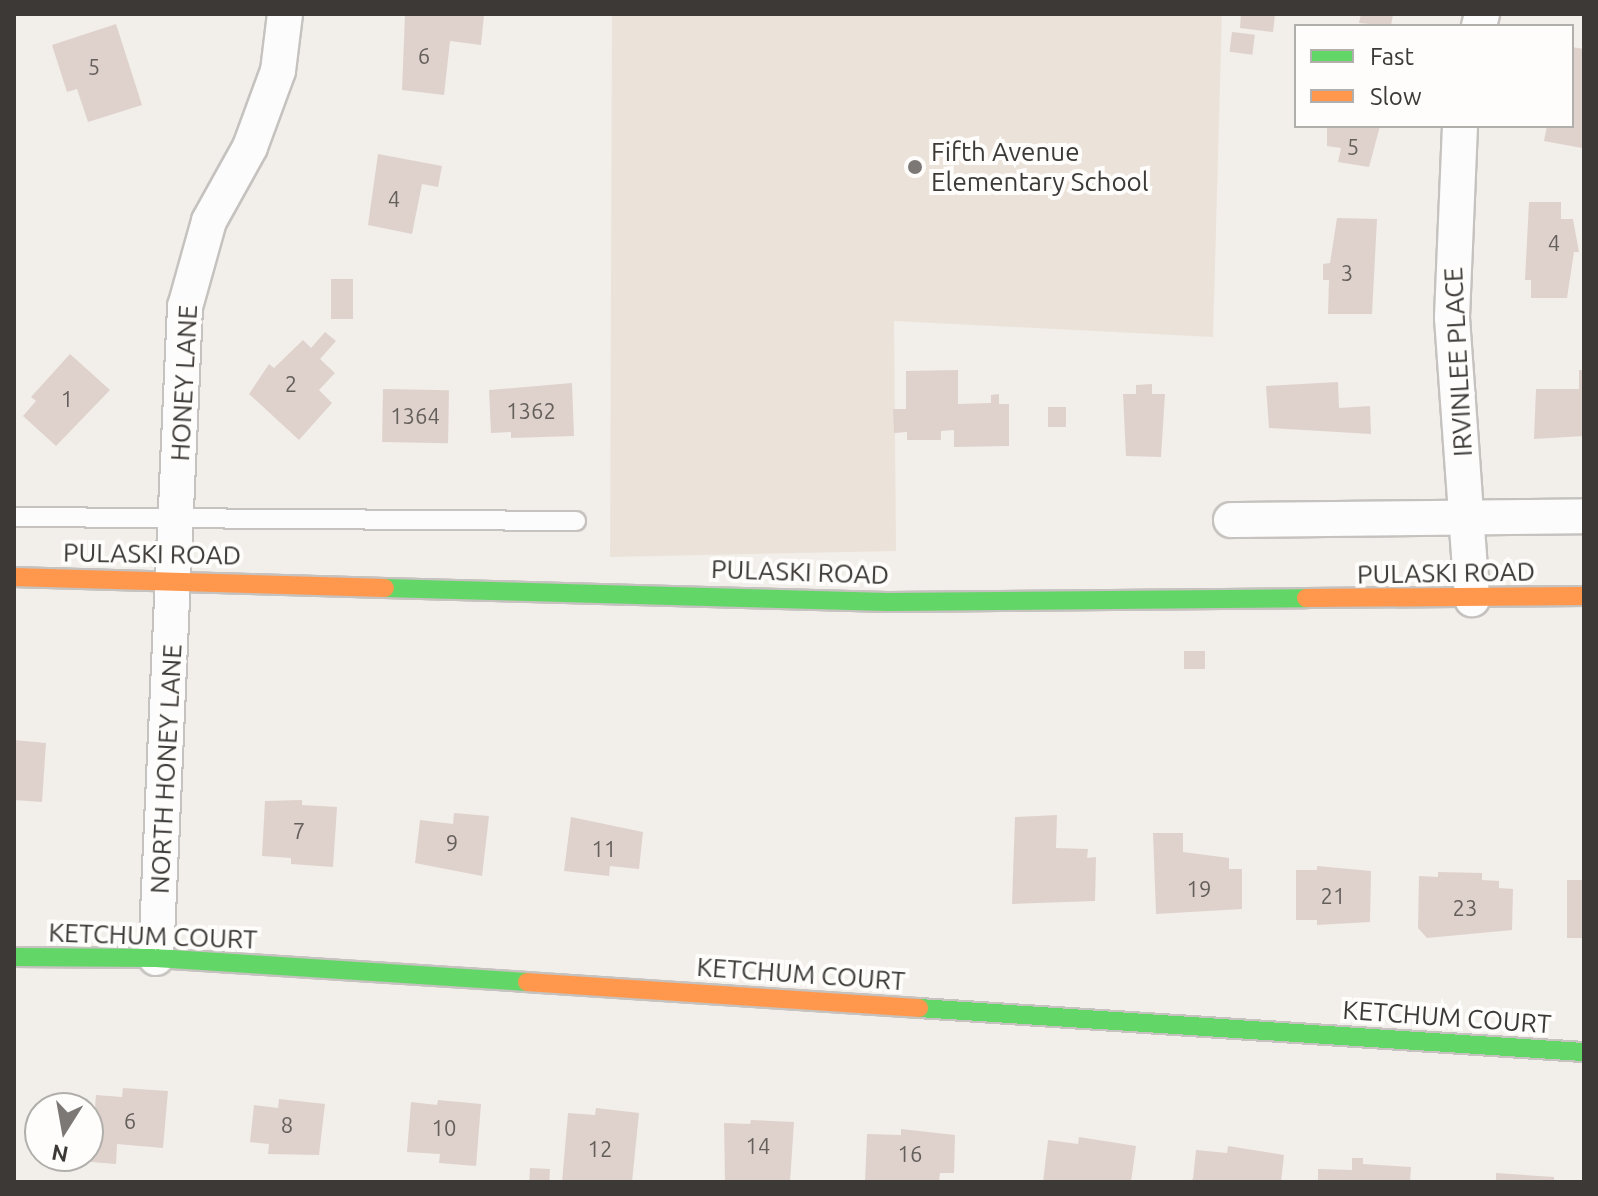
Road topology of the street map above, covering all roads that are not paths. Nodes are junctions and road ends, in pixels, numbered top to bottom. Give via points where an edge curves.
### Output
1 (285, 14) edge
2 (1460, 128) edge
3 (178, 515) junction
4 (1584, 516) edge
5 (14, 517) edge
6 (1231, 520) dead end
7 (1468, 520) junction
8 (576, 521) dead end
9 (14, 577) edge
10 (176, 580) junction
11 (1584, 596) edge
12 (1472, 599) junction
13 (14, 957) edge
14 (156, 958) junction
15 (1584, 1052) edge

1 - 3 street, HONEY LANE via 278,71 250,147 209,221 185,307
2 - 7 street, IRVINLEE PLACE via 1452,318
3 - 5 lane
3 - 8 lane
3 - 10 street, HONEY LANE
4 - 7 street
6 - 7 street
7 - 12 street, IRVINLEE PLACE
9 - 10 main road, PULASKI ROAD
10 - 12 main road, PULASKI ROAD via 889,602
10 - 14 street, NORTH HONEY LANE
11 - 12 main road, PULASKI ROAD
13 - 14 main road, KETCHUM COURT
14 - 15 main road, KETCHUM COURT

